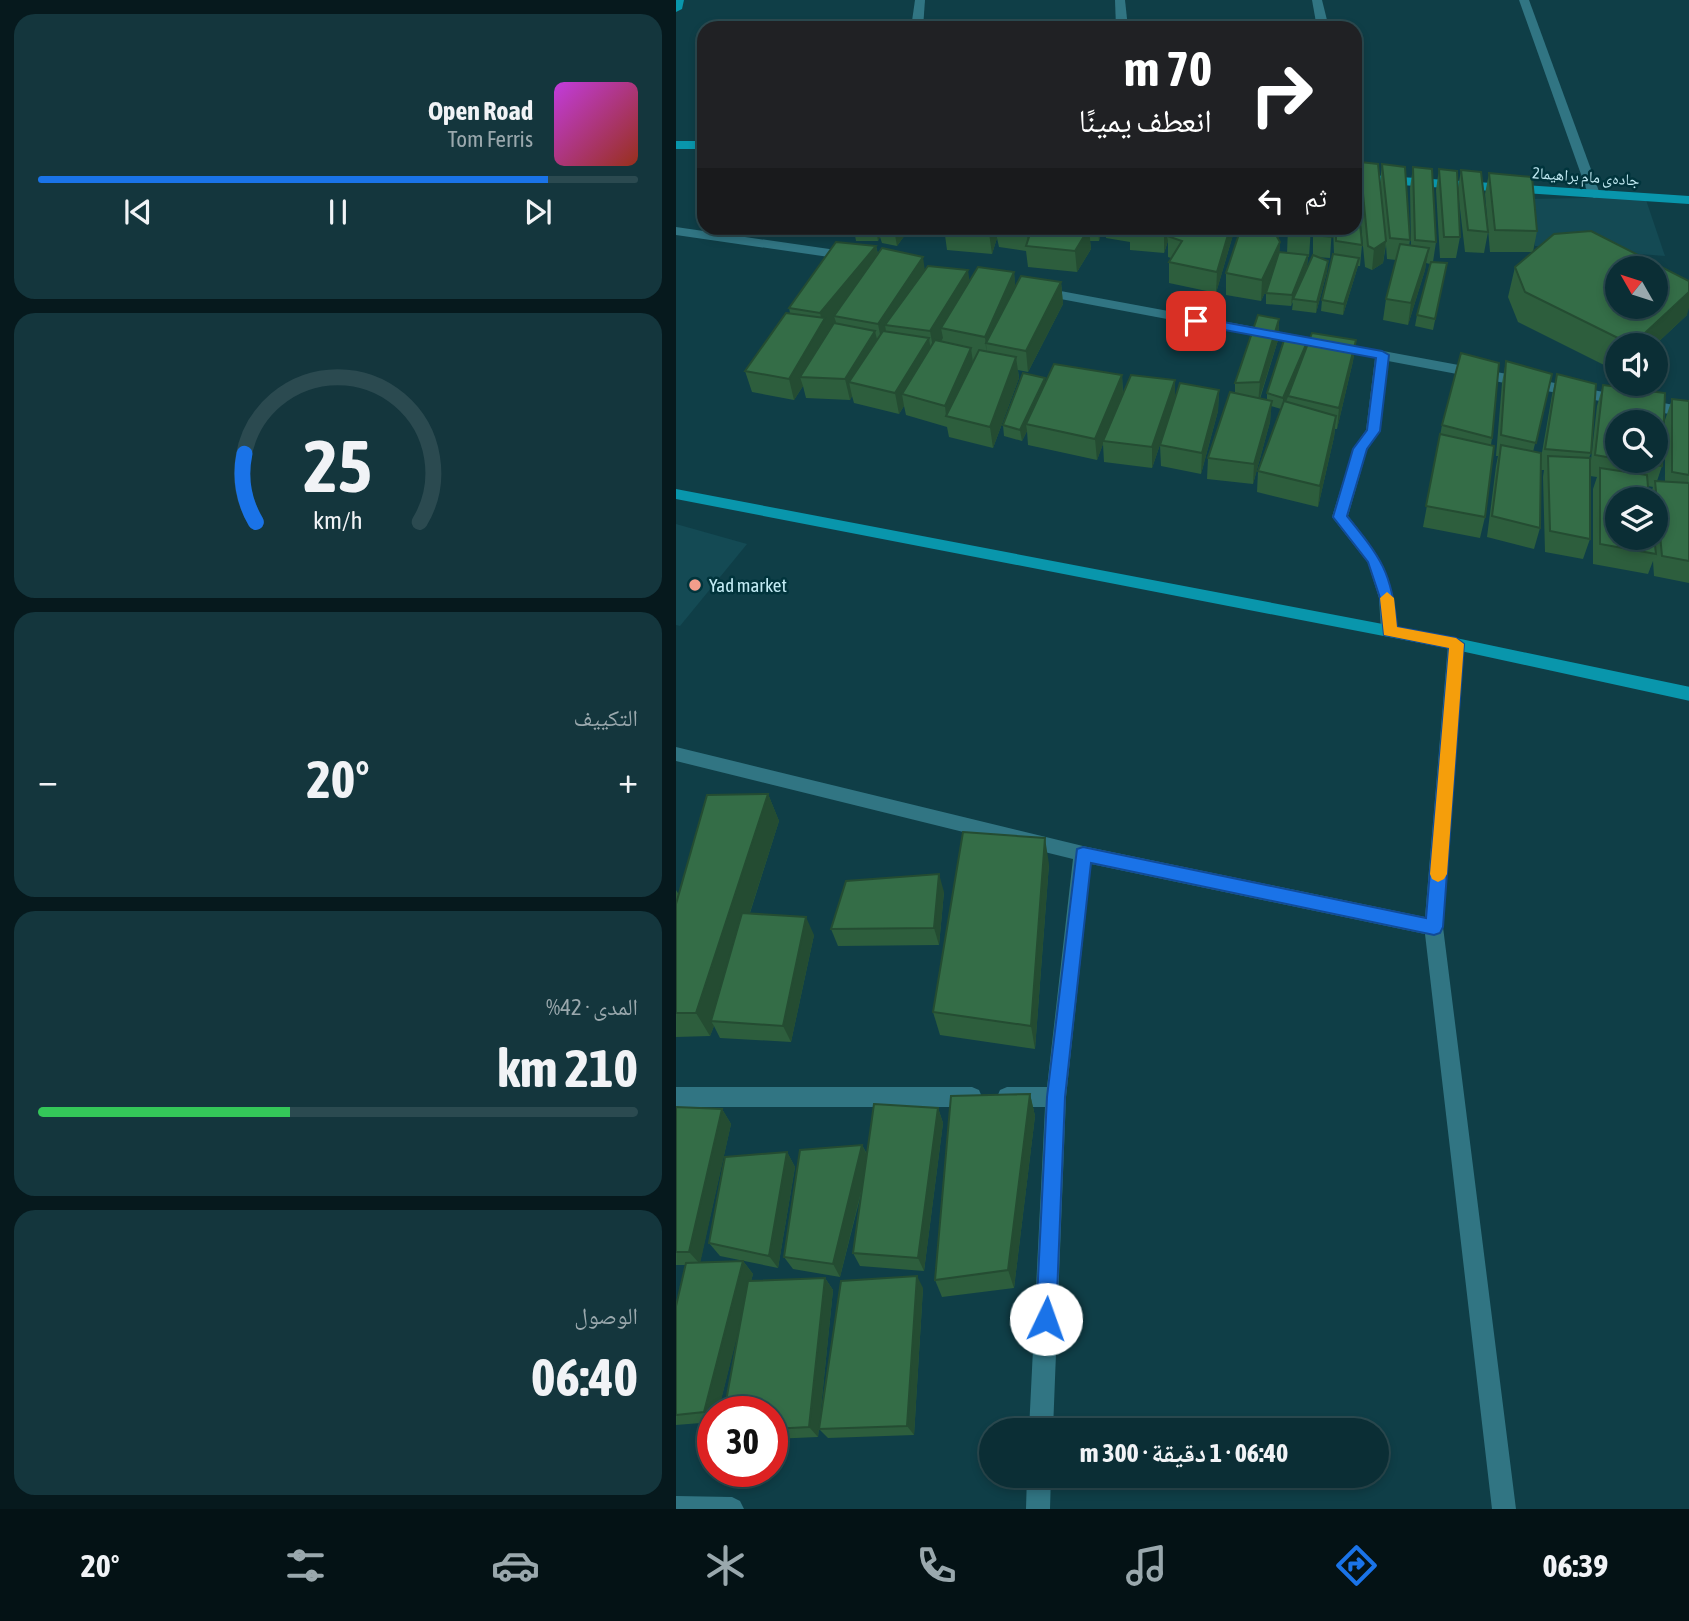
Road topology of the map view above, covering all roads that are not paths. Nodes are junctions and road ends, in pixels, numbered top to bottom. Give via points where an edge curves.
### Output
1 (920, 0) edge
2 (1120, 0) edge
3 (1317, 0) edge
4 (1524, 0) edge
5 (917, 21) edge
6 (1122, 21) edge
7 (1322, 21) edge
8 (676, 145) edge
9 (697, 145) edge
10 (1362, 178) edge
11 (1594, 194) junction
12 (1689, 200) edge
13 (676, 231) edge
14 (697, 234) edge
15 (703, 235) edge
16 (864, 259) edge
17 (1028, 289) edge
18 (1382, 355) junction
19 (1689, 413) edge
20 (676, 494) edge
21 (1389, 631) junction
22 (1456, 644) junction
23 (1689, 694) edge
24 (676, 754) edge
25 (1083, 854) junction
26 (1434, 927) junction
27 (676, 1097) edge
28 (1056, 1097) junction
29 (1042, 1418) edge
30 (1039, 1488) edge
31 (676, 1508) edge
32 (731, 1509) edge
33 (1038, 1509) edge
34 (1504, 1509) edge

1 - 5 street
2 - 6 street
3 - 7 street
4 - 11 street
8 - 9 street
10 - 11 street, جادەی مام براهیما2
11 - 12 street, جادەی مام براهیما2
13 - 14 street
15 - 16 street
17 - 18 street
18 - 19 street
18 - 21 street via 1373,431 1360,449 1340,517 1375,561 1387,598
20 - 21 street
21 - 22 street
22 - 23 street
22 - 26 street
24 - 25 street
25 - 26 street
25 - 28 street
26 - 34 street
27 - 28 street
28 - 29 street
30 - 33 street
31 - 32 street

